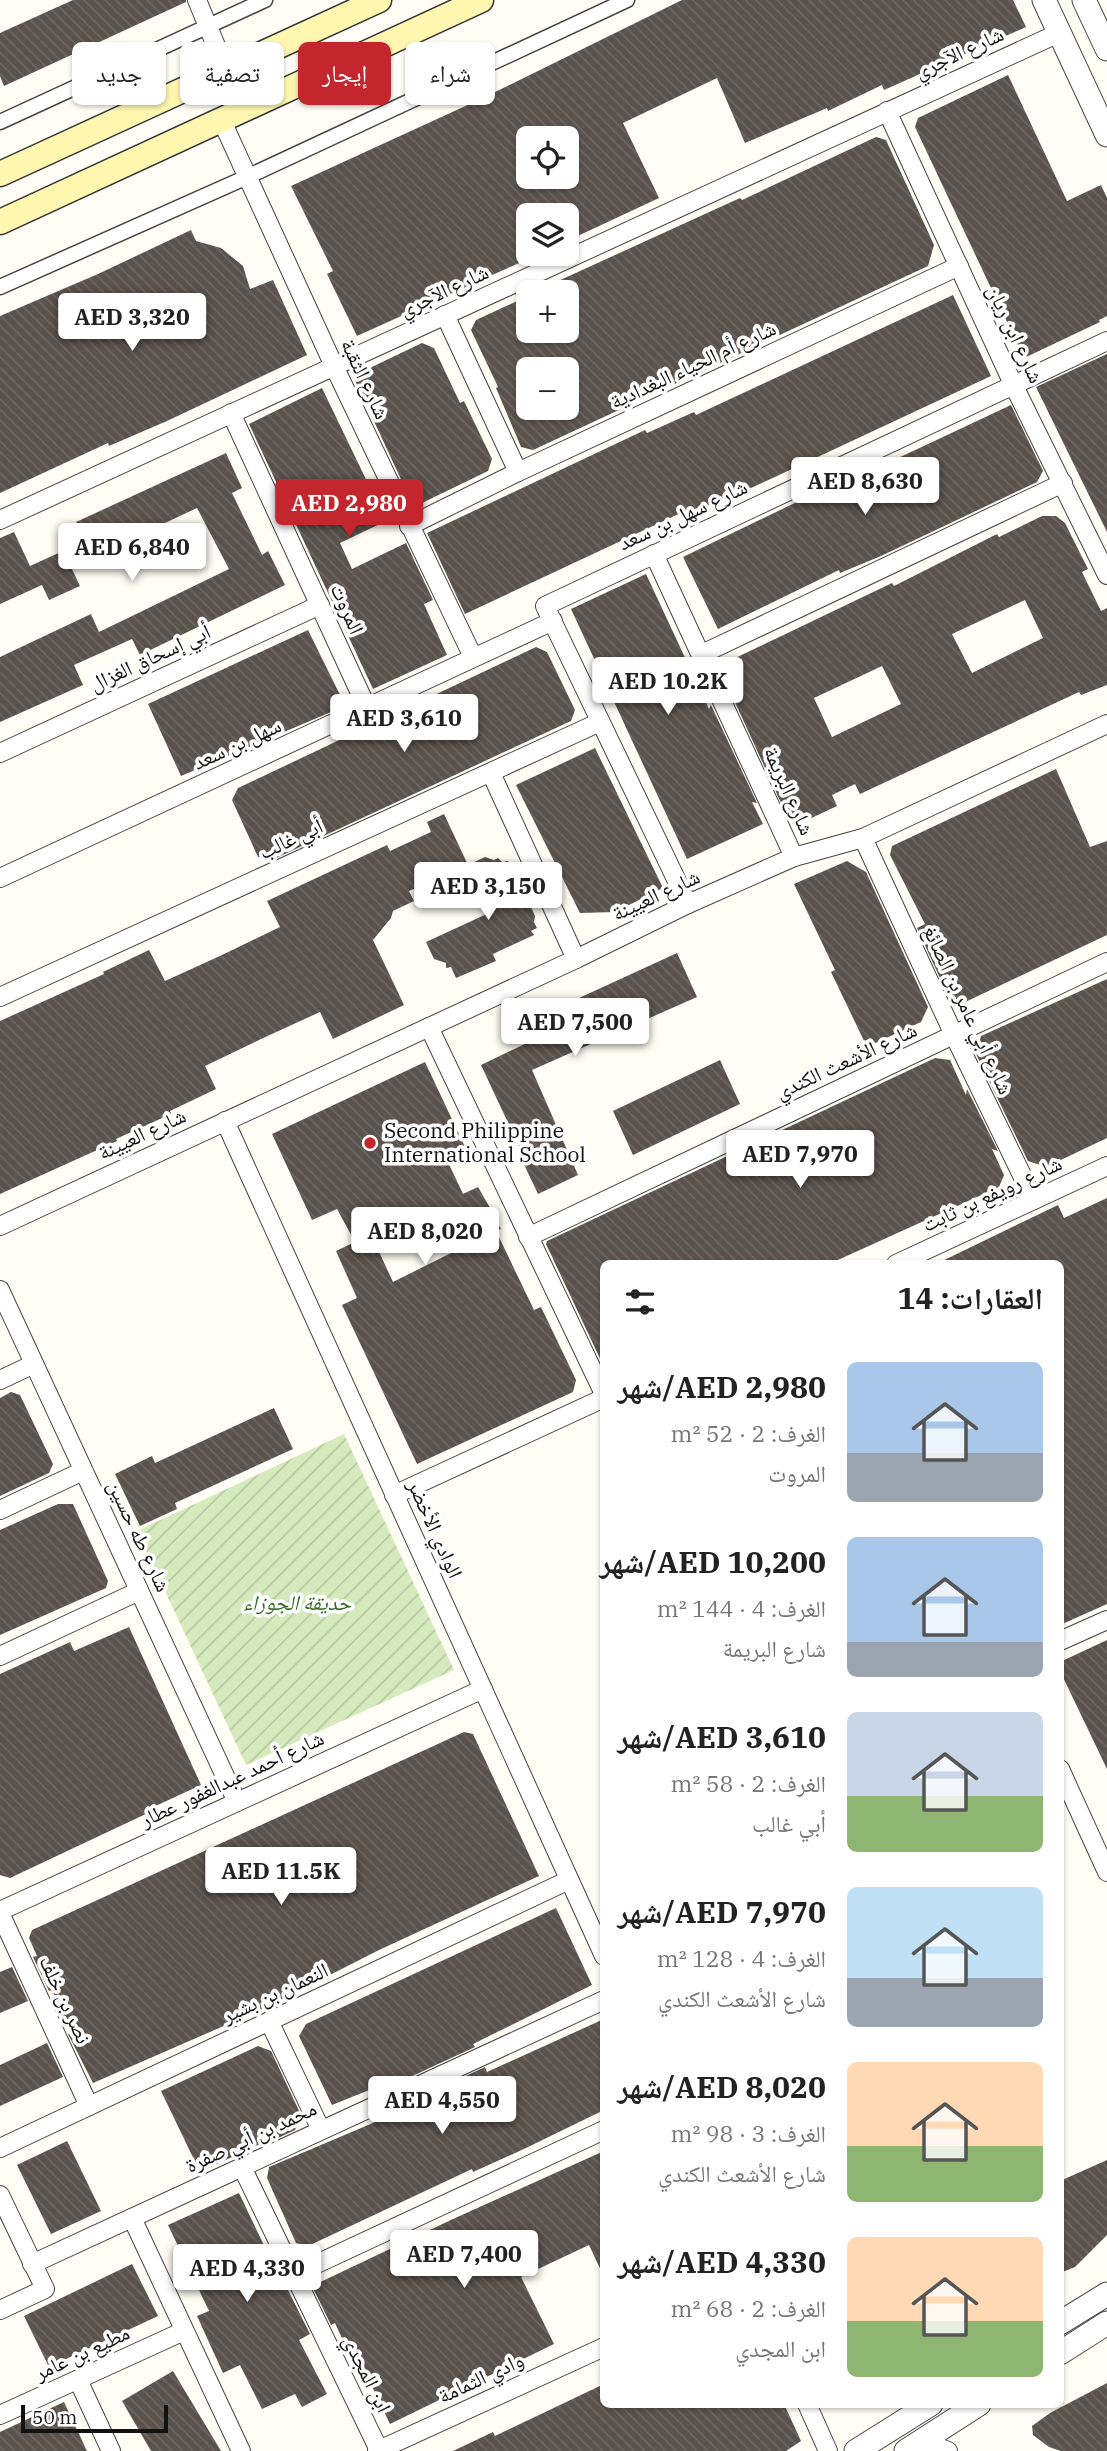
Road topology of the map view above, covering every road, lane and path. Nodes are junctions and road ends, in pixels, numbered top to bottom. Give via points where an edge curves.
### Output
1 (197, 0) edge
2 (265, 0) edge
3 (379, 0) edge
4 (481, 0) edge
5 (627, 0) edge
6 (1083, 0) edge
7 (1046, 4) edge
8 (210, 27) junction
9 (1059, 33) junction
10 (216, 42) edge
11 (284, 43) edge
12 (1107, 50) edge
13 (1075, 67) junction
14 (180, 91) edge
15 (887, 111) junction
16 (221, 119) junction
17 (0, 122) edge
18 (1107, 135) edge
19 (0, 174) edge
20 (247, 177) junction
21 (0, 222) edge
22 (959, 267) junction
23 (0, 287) edge
24 (444, 315) junction
25 (1107, 341) edge
26 (334, 366) junction
27 (1014, 386) junction
28 (231, 414) junction
29 (518, 472) junction
30 (1063, 483) junction
31 (0, 520) edge
32 (409, 526) junction
33 (654, 554) junction
34 (1107, 575) edge
35 (320, 605) junction
36 (549, 613) junction
37 (702, 654) junction
38 (473, 657) junction
39 (367, 708) junction
40 (600, 722) junction
41 (1107, 724) edge
42 (0, 753) edge
43 (491, 773) junction
44 (863, 838) junction
45 (794, 857) junction
46 (0, 878) edge
47 (688, 904) junction
48 (576, 959) junction
49 (1107, 962) edge
50 (0, 997) edge
51 (429, 1027) junction
52 (954, 1035) junction
53 (225, 1121) junction
54 (1107, 1166) edge
55 (1034, 1200) junction
56 (0, 1226) edge
57 (528, 1237) junction
58 (905, 1260) edge
59 (0, 1290) edge
60 (34, 1364) junction
61 (0, 1380) edge
62 (600, 1388) edge
63 (600, 1398) edge
64 (83, 1471) junction
65 (394, 1495) junction
66 (0, 1510) edge
67 (139, 1591) junction
68 (1107, 1620) edge
69 (1064, 1639) edge
70 (0, 1656) edge
71 (482, 1689) junction
72 (1064, 1778) edge
73 (237, 1802) junction
74 (1107, 1872) edge
75 (569, 1880) junction
76 (0, 1912) edge
77 (600, 1947) edge
78 (600, 2002) edge
79 (269, 2021) junction
80 (89, 2106) junction
81 (321, 2130) junction
82 (600, 2132) edge
83 (0, 2148) edge
84 (242, 2167) junction
85 (0, 2195) edge
86 (132, 2218) junction
87 (32, 2264) junction
88 (293, 2275) junction
89 (1107, 2294) edge
90 (0, 2310) edge
91 (1064, 2321) edge
92 (1107, 2323) edge
93 (184, 2331) junction
94 (600, 2349) edge
95 (1064, 2350) edge
96 (78, 2380) junction
97 (809, 2408) edge
98 (925, 2408) edge
99 (973, 2408) edge
100 (0, 2415) edge
101 (914, 2446) edge
102 (111, 2451) edge
103 (241, 2451) edge
104 (378, 2451) edge
105 (828, 2451) edge
106 (856, 2451) edge
107 (948, 2451) edge

1 - 8 street
2 - 8 street
3 - 11 main road
4 - 16 main road
5 - 20 street
6 - 7 street via 1079,13 1065,19
6 - 12 street
7 - 9 street
8 - 10 street
8 - 17 street
9 - 13 street
9 - 15 street, شارع الآجري
12 - 13 street via 1092,43 1080,49
13 - 18 street
14 - 19 main road
15 - 22 street, شارع ابن ريان
15 - 24 street, شارع الآجري
16 - 20 street, شارع الثقبة
16 - 21 main road
20 - 23 street
20 - 26 street, شارع الثقبة
22 - 27 street, شارع ابن ريان
22 - 29 street, شارع أم الحياء البغدادية
24 - 26 street, شارع الآجري
24 - 29 street
25 - 27 street, شارع سهل بن سعد
26 - 28 street, شارع الآجري
26 - 32 street, شارع الثقبة
27 - 30 street, شارع ابن ريان
27 - 33 street, شارع سهل بن سعد
28 - 31 street, شارع الآجري
28 - 35 street, المروت
29 - 32 street, شارع أم الحياء البغدادية
30 - 34 street, شارع ابن ريان
30 - 37 street
32 - 38 street, شارع الثقبة
33 - 36 street, شارع سهل بن سعد
33 - 37 street, شارع البريمة
35 - 39 street, المروت
35 - 42 street, أبي إسحاق الغزال
36 - 38 street, سهل بن سعد
36 - 40 street
37 - 45 street, شارع البريمة
38 - 39 street, سهل بن سعد
39 - 46 street, سهل بن سعد
40 - 43 street, أبي غالب
40 - 47 street
41 - 44 street, شارع العيينة
43 - 48 street
43 - 50 street, أبي غالب
44 - 45 street, شارع العيينة
44 - 52 street, شارع أبي عامر بن الصائغ
45 - 47 street, شارع العيينة
47 - 48 street, شارع العيينة
48 - 51 street, شارع العيينة
49 - 52 street, شارع الأشعث الكندي
51 - 53 street, شارع العيينة
51 - 57 street
52 - 55 street, شارع أبي عامر بن الصائغ
52 - 57 street, شارع الأشعث الكندي
53 - 56 street, شارع العيينة
53 - 65 street, الوادي الأخضر
54 - 55 street, شارع رويفع بن ثابت
55 - 58 street, شارع رويفع بن ثابت
57 - 62 street
59 - 60 street, شارع طه حسين
60 - 61 street
60 - 64 street, شارع طه حسين
63 - 65 street
64 - 66 street
64 - 67 street, شارع طه حسين
65 - 71 street, الوادي الأخضر
67 - 70 street
67 - 73 street, شارع طه حسين
68 - 69 street
71 - 73 street, شارع أحمد عبدالغفور عطار
71 - 75 street, الوادي الأخضر
72 - 74 street
73 - 76 street, شارع أحمد عبدالغفور عطار
75 - 77 street, الوادي الأخضر
75 - 79 street, النعمان بن بشير
76 - 80 street, نصر بن خلف
78 - 81 street, محمد بن أبي صفرة
79 - 80 street, النعمان بن بشير
79 - 81 street
80 - 83 street, النعمان بن بشير
81 - 84 street, محمد بن أبي صفرة
82 - 88 street
84 - 86 street, محمد بن أبي صفرة
84 - 88 street, ابن المجدي
85 - 87 street
86 - 87 street, محمد بن أبي صفرة
86 - 93 street
87 - 90 street via 45,2289
88 - 104 street, ابن المجدي
89 - 91 street
92 - 95 street
93 - 96 street, مطيع بن عامر
93 - 103 street
94 - 104 street, وادي الثمامة
96 - 100 street, مطيع بن عامر
96 - 102 street
97 - 105 street
98 - 106 street
99 - 101 street
101 - 107 street

